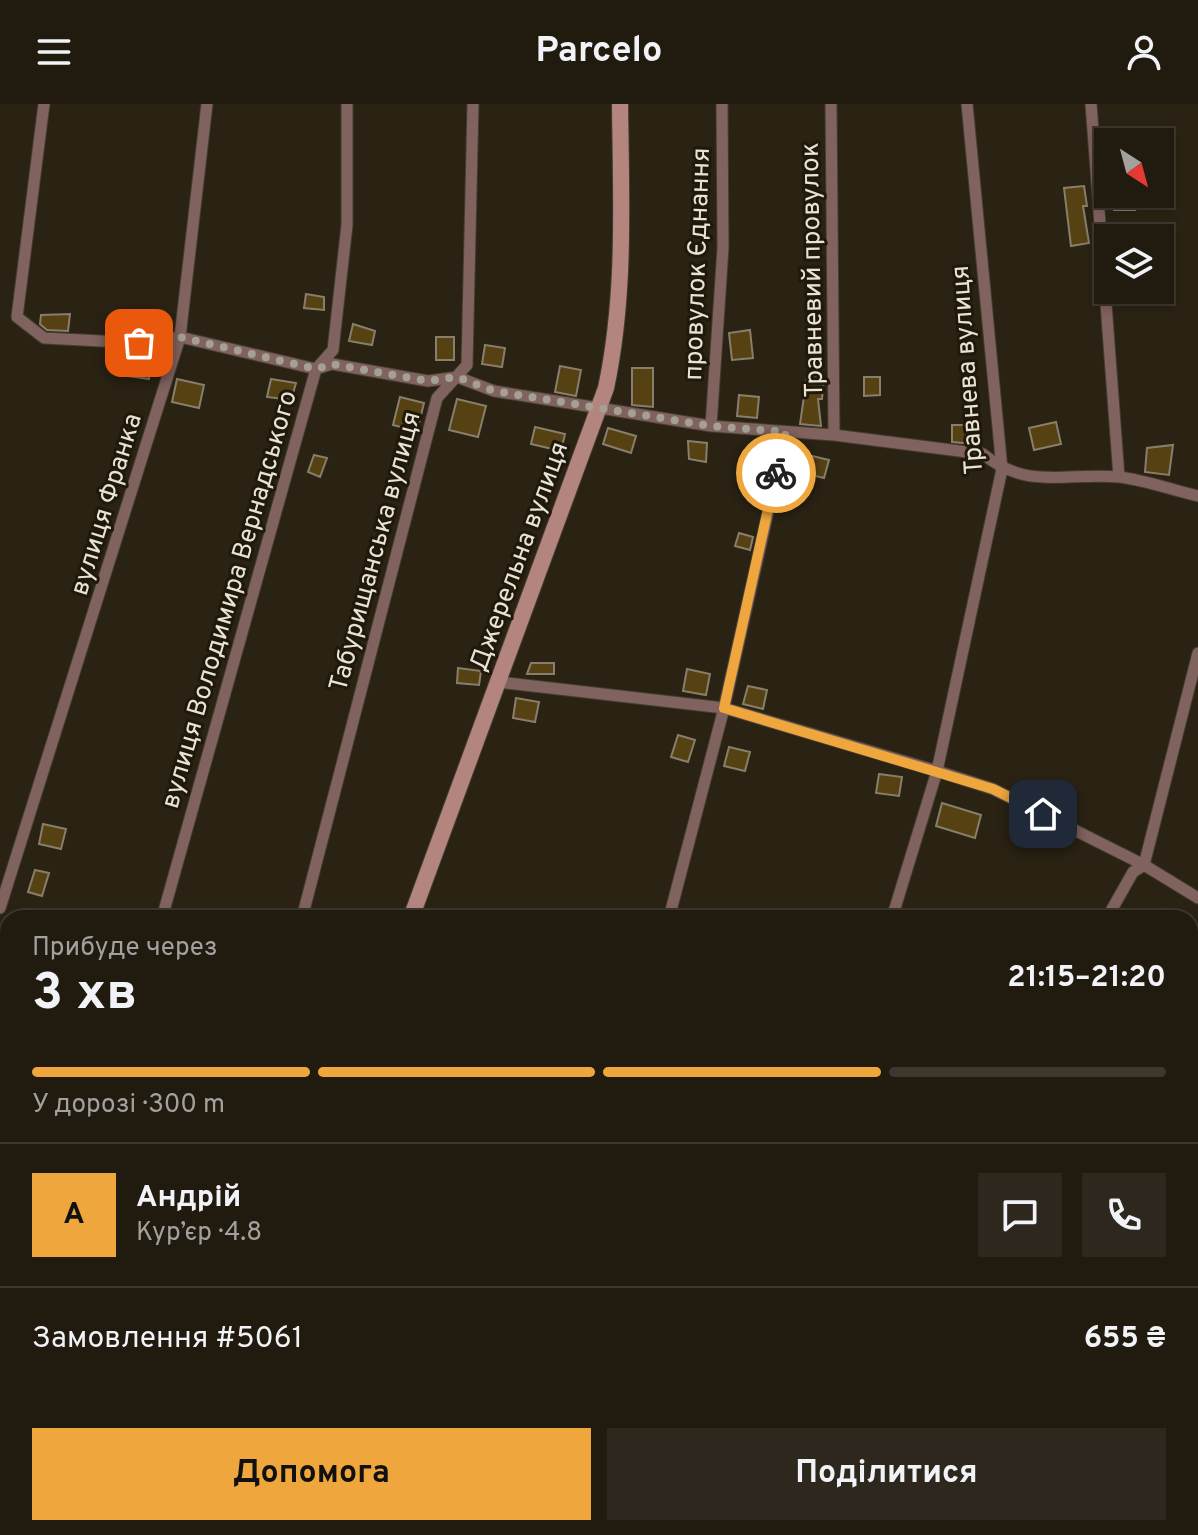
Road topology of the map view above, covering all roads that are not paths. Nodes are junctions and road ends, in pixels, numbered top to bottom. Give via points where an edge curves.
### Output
1 (44, 104) edge
2 (207, 104) edge
3 (347, 104) edge
4 (473, 104) edge
5 (620, 104) edge
6 (722, 104) edge
7 (831, 104) edge
8 (967, 104) edge
9 (1091, 104) edge
10 (180, 337) junction
11 (316, 369) junction
12 (457, 377) junction
13 (597, 408) junction
14 (711, 426) junction
15 (786, 432) junction
16 (834, 435) junction
17 (1002, 469) junction
18 (1119, 477) junction
19 (1198, 496) edge
20 (1198, 653) edge
21 (498, 682) junction
22 (724, 708) junction
23 (937, 771) junction
24 (1144, 865) junction
25 (1198, 898) edge
26 (0, 908) edge
27 (164, 910) edge
28 (304, 910) edge
29 (414, 910) edge
30 (671, 910) edge
31 (894, 910) edge
32 (1112, 910) edge

1 - 10 street via 17,317 44,338 139,343
2 - 10 street, вулиця Франка
3 - 11 street, вулиця Володимира Вернадського via 347,225 333,350
4 - 12 street, Табурищанська вулиця via 467,365
5 - 13 street, Джерельна вулиця via 622,271 615,345
6 - 14 street, провулок Єднання via 723,248
7 - 16 street, Травневий провулок
8 - 17 street, Травнева вулиця
9 - 18 street
10 - 11 street
10 - 26 street, вулиця Франка
11 - 12 street via 332,364 428,381
11 - 27 street, вулиця Володимира Вернадського
12 - 13 street via 494,391
12 - 28 street, Табурищанська вулиця via 437,398
13 - 14 street
13 - 21 street, Джерельна вулиця
14 - 15 street
15 - 16 street
15 - 22 street
16 - 17 street via 983,454
17 - 18 street via 1025,478
17 - 23 street, Травнева вулиця
18 - 19 street
20 - 24 street
21 - 22 street
21 - 29 street, Джерельна вулиця
22 - 23 street
22 - 30 street
23 - 24 street via 993,789
23 - 31 street, Травнева вулиця
24 - 25 street
24 - 32 street via 1133,872

